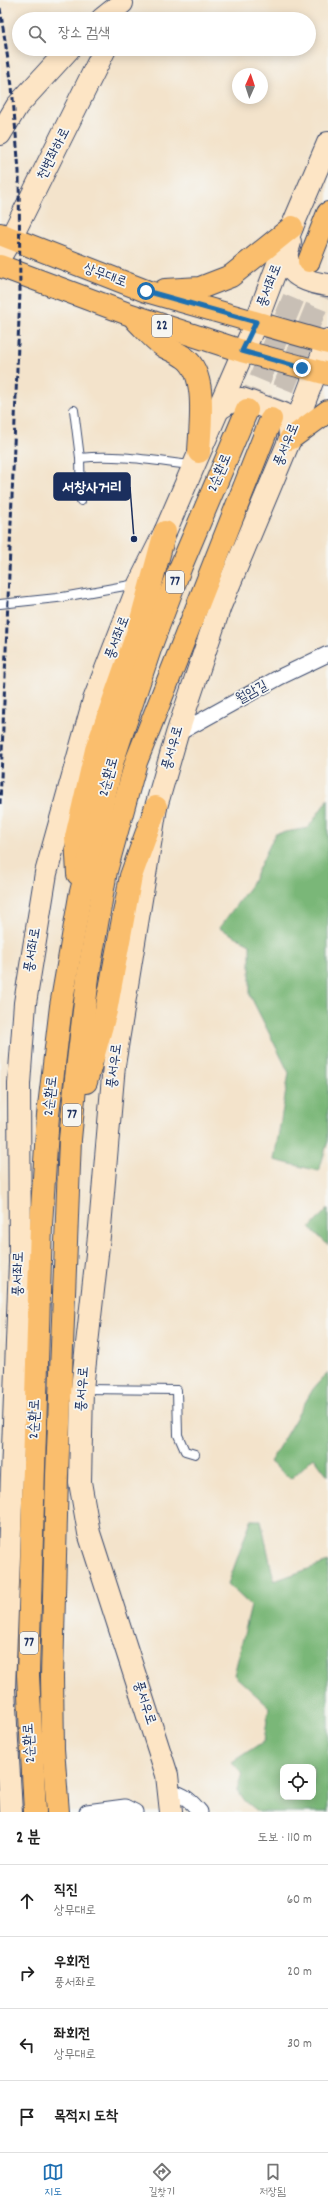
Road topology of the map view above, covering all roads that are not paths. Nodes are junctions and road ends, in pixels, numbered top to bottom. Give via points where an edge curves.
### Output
1 (63, 56) edge
2 (101, 56) edge
3 (0, 134) edge
4 (328, 143) edge
5 (328, 212) edge
6 (292, 227) junction
7 (6, 236) edge
8 (0, 257) edge
9 (308, 261) tunnel mouth
10 (0, 266) edge
11 (328, 285) edge
12 (146, 291) junction
13 (131, 315) junction
14 (256, 322) junction
15 (328, 342) edge
16 (242, 351) junction
17 (322, 372) edge
18 (219, 409) junction
19 (74, 410) dead end
20 (247, 410) tunnel mouth
21 (328, 411) edge
22 (271, 419) tunnel mouth
23 (290, 439) junction
24 (80, 458) junction
25 (196, 458) junction
26 (80, 501) dead end
27 (165, 532) junction
28 (139, 584) junction
29 (0, 604) edge
30 (328, 654) edge
31 (177, 734) junction
32 (156, 807) junction
33 (80, 896) junction
34 (70, 1139) junction
35 (82, 1388) junction
36 (195, 1454) dead end
37 (170, 1802) edge
38 (11, 1812) edge
39 (35, 1812) edge
40 (58, 1812) edge
41 (87, 1812) edge
42 (135, 1812) edge
43 (200, 1812) edge

1 - 3 street via 17,106
2 - 7 street, 천변좌하로
4 - 6 street, 풍서좌로
5 - 9 main road
6 - 11 street via 287,258 294,273 312,283
6 - 12 main road via 231,276 200,288
6 - 14 street, 풍서좌로
7 - 8 street, 천변좌하로
7 - 12 main road, 상무대로 / 22
10 - 13 main road, 상무대로 / 22
12 - 14 main road, 상무대로 / 22
13 - 16 main road, 상무대로 / 22
13 - 25 main road via 163,346 186,358 196,372 201,413
14 - 15 main road, 상무대로 / 22
14 - 16 street, 풍서좌로
15 - 17 street, 풍서우로
16 - 17 main road, 상무대로 / 22
16 - 18 street, 풍서좌로
17 - 23 street, 풍서우로
18 - 23 street via 233,400 242,400 284,414 289,420
18 - 25 street, 풍서좌로
19 - 24 lane
20 - 33 main road, 2순환로 / 77 via 181,566 153,640 114,760
21 - 23 main road
22 - 34 main road, 2순환로 / 77 via 136,762 106,871 88,977
23 - 31 street, 풍서우로 via 220,606
24 - 25 lane via 104,455
24 - 26 lane
25 - 27 street, 풍서좌로
27 - 28 street, 풍서좌로
27 - 33 main road via 138,631 96,750 76,837
28 - 29 lane via 57,598
28 - 38 street, 풍서좌로 via 94,700 68,790 46,873 24,1003 19,1084 20,1262 4,1689
30 - 31 street, 월암길 via 280,677
31 - 32 street, 풍서우로
32 - 34 main road via 131,876 106,1011
32 - 35 street, 풍서우로 via 114,1065 100,1228
33 - 39 main road, 2순환로 / 77 via 61,1006 48,1115 41,1225 28,1675
34 - 40 main road, 2순환로 / 77 via 52,1676 53,1749
35 - 36 lane via 177,1390 178,1435 185,1451
35 - 37 street, 풍서우로 via 80,1482 85,1519 158,1742 167,1775
37 - 43 street via 179,1793 188,1798
41 - 42 street via 125,1807

